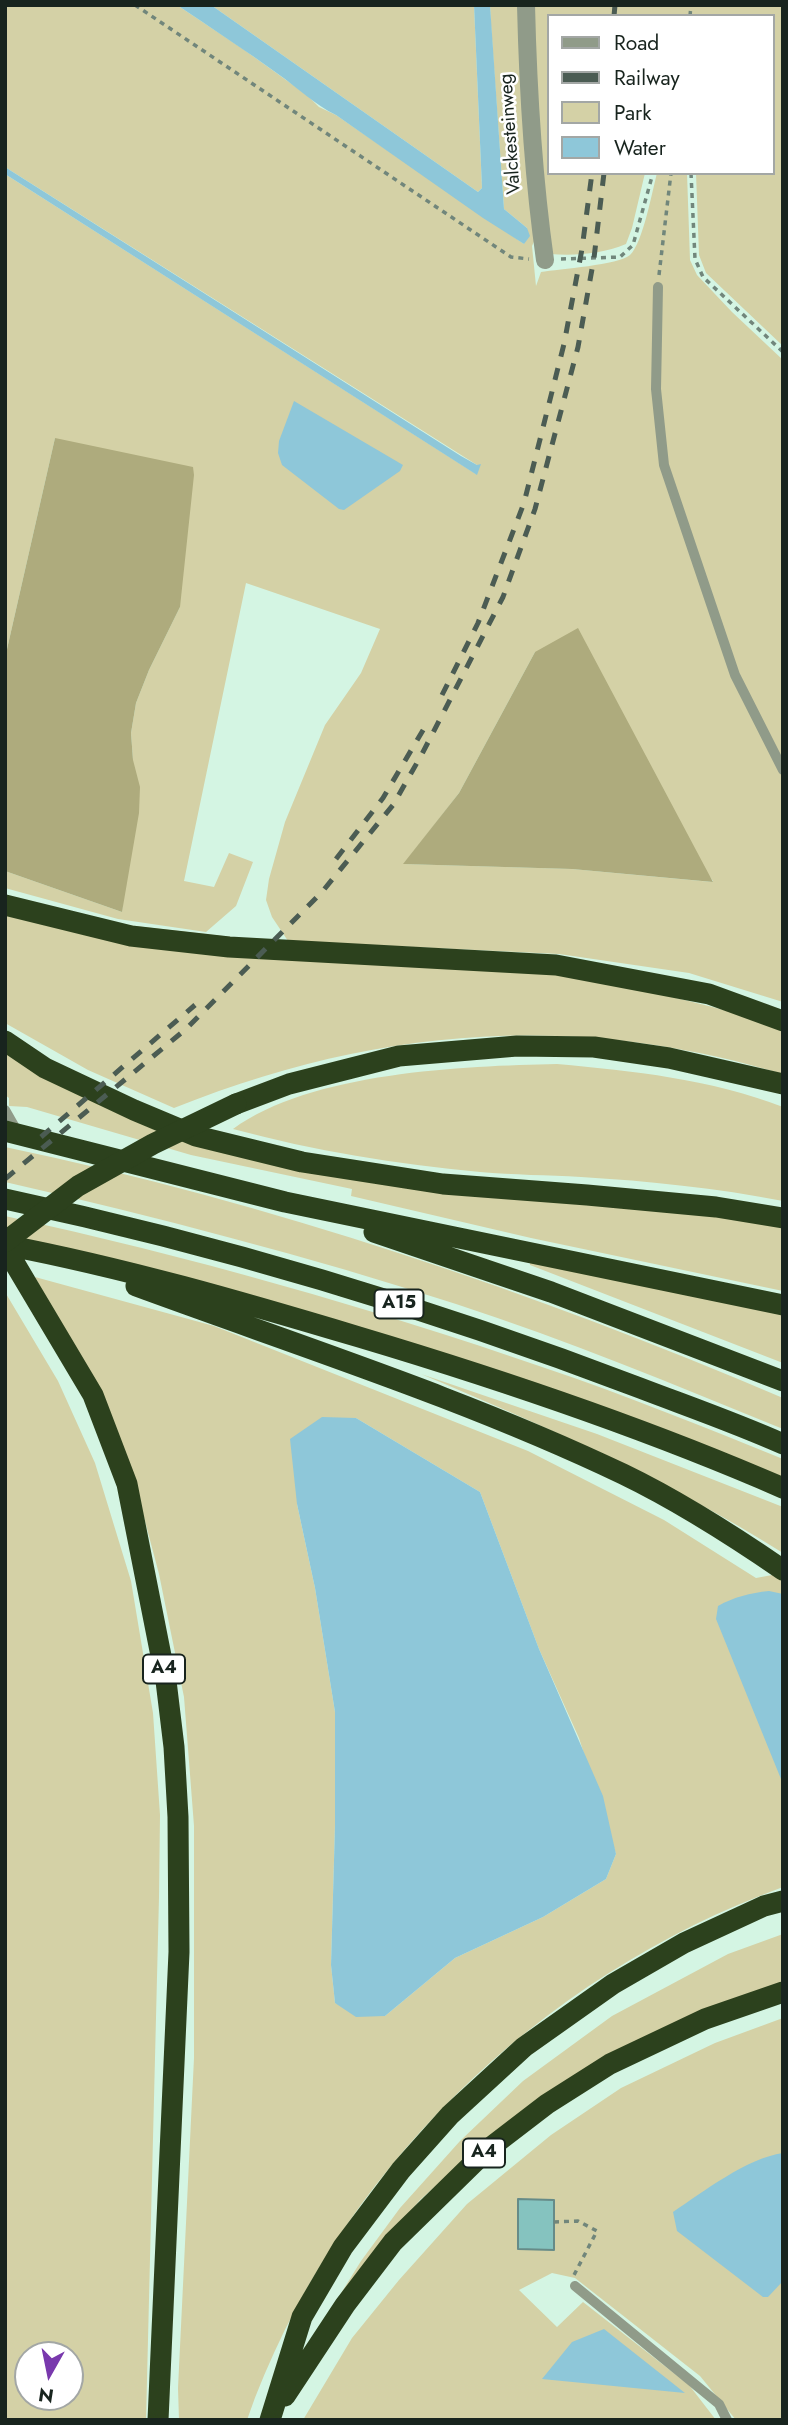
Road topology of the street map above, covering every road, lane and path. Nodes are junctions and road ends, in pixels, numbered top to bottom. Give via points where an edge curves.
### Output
1 (135, 5) edge
2 (526, 5) edge
3 (652, 175) edge
4 (671, 175) edge
5 (691, 175) edge
6 (545, 260) junction
7 (657, 288) joint
8 (783, 352) edge
9 (783, 770) edge
10 (5, 905) edge
11 (783, 1021) edge
12 (5, 1041) edge
13 (783, 1084) edge
14 (5, 1110) edge
15 (12, 1133) edge
16 (5, 1199) edge
17 (285, 1202) junction
18 (783, 1218) edge
19 (5, 1244) edge
20 (42, 1252) junction
21 (783, 1305) edge
22 (783, 1381) edge
23 (783, 1444) edge
24 (783, 1488) edge
25 (783, 1570) edge
26 (783, 1900) edge
27 (783, 1992) edge
28 (554, 2222) dead end
29 (575, 2286) joint
30 (270, 2419) edge
31 (158, 2420) edge
32 (727, 2420) edge

1 - 6 path via 511,257
2 - 6 street, Valckesteinweg via 536,194
3 - 6 path via 633,245 620,257
4 - 7 path
5 - 8 path via 695,259 703,277
7 - 9 lane via 656,389 664,465 735,675
10 - 11 highway via 143,938 556,965 709,995
12 - 18 highway via 46,1068 197,1136 302,1162 443,1184 690,1205
13 - 19 highway, bridge via 669,1058 594,1047 517,1046 399,1056 289,1084 153,1143 78,1186
14 - 15 lane
15 - 17 highway
16 - 23 highway, A15 via 212,1249 364,1293 538,1349
17 - 21 highway
17 - 22 highway via 551,1292
19 - 20 highway, A15
19 - 31 highway, A4 via 93,1395 127,1484 166,1681 178,1817 179,1952
20 - 24 highway, A15 via 187,1287 459,1367 590,1412
20 - 25 highway, A15 via 411,1386 551,1442 625,1475
26 - 30 highway, A4 via 684,1943 613,1984 524,2048 450,2115 343,2247 302,2318
27 - 30 highway, A4 via 705,2020 610,2064 487,2150 393,2242
28 - 29 path via 578,2221 597,2231 573,2278
29 - 32 lane via 719,2404

